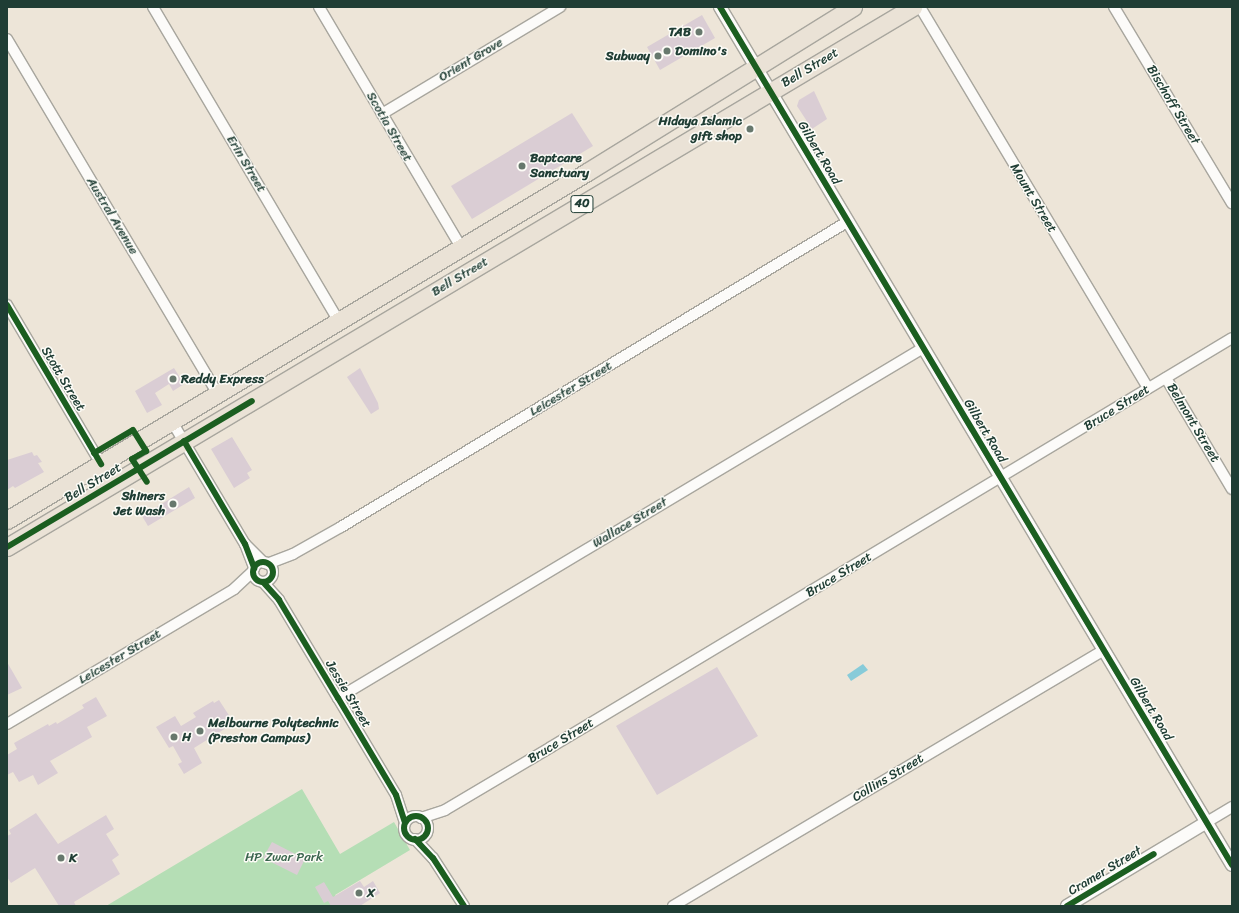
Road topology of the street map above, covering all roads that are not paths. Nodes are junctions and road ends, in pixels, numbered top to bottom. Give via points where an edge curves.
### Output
1 (153, 7) edge
2 (319, 7) edge
3 (560, 7) edge
4 (720, 7) edge
5 (853, 7) edge
6 (913, 7) edge
7 (920, 7) edge
8 (1114, 7) edge
9 (7, 39) edge
10 (755, 66) junction
11 (770, 93) junction
12 (382, 114) junction
13 (1232, 203) edge
14 (847, 222) junction
15 (461, 247) junction
16 (7, 306) edge
17 (339, 321) junction
18 (1232, 338) edge
19 (923, 348) junction
20 (1166, 378) junction
21 (1148, 388) junction
22 (216, 393) junction
23 (171, 420) junction
24 (184, 441) junction
25 (101, 464) junction
26 (1000, 478) junction
27 (1232, 489) edge
28 (7, 520) edge
29 (245, 544) junction
30 (7, 547) edge
31 (269, 568) junction
32 (254, 570) junction
33 (261, 581) junction
34 (234, 589) junction
35 (279, 600) junction
36 (1104, 650) junction
37 (338, 698) junction
38 (7, 724) edge
39 (396, 795) junction
40 (1232, 807) edge
41 (445, 810) junction
42 (418, 817) junction
43 (406, 822) junction
44 (1207, 822) junction
45 (427, 830) junction
46 (415, 840) junction
47 (433, 858) junction
48 (1232, 865) edge
49 (464, 906) edge
50 (673, 906) edge
51 (1067, 906) edge

1 - 17 street, Erin Street
2 - 12 street, Scotia Street
3 - 12 street, Orient Grove
4 - 10 street, Gilbert Road
5 - 10 highway, Bell Street / 40
6 - 11 highway, Bell Street / 40
7 - 21 street, Mount Street
8 - 13 street, Bischoff Street
9 - 22 street, Austral Avenue
10 - 11 street, Gilbert Road
10 - 15 highway, Bell Street / 40
11 - 14 street, Gilbert Road
11 - 24 highway, Bell Street / 40
12 - 15 street, Scotia Street
14 - 19 street, Gilbert Road
14 - 31 street, Leicester Street
15 - 17 highway, Bell Street / 40
16 - 25 street, Stott Street
17 - 22 highway, Bell Street / 40
18 - 20 street, Bruce Street
19 - 26 street, Gilbert Road
19 - 37 street, Wallace Street
20 - 21 street, Bruce Street
20 - 27 street, Belmont Street
21 - 26 street, Bruce Street
22 - 23 highway, Bell Street / 40
23 - 24 street, Jessie Street
23 - 25 highway, Bell Street / 40
24 - 29 street, Jessie Street
24 - 30 highway, Bell Street / 40
25 - 28 highway, Bell Street / 40
26 - 36 street, Gilbert Road
26 - 41 street, Bruce Street
29 - 31 street, Jessie Street
29 - 32 street, Jessie Street
31 - 32 street, Leicester Street
31 - 33 street, Leicester Street
31 - 35 street, Jessie Street
32 - 33 street, Jessie Street
32 - 34 street, Leicester Street
33 - 34 street, Leicester Street
33 - 35 street, Jessie Street
34 - 38 street, Leicester Street
35 - 37 street, Jessie Street
36 - 44 street, Gilbert Road
36 - 50 street, Collins Street
37 - 39 street, Jessie Street
39 - 42 street, Jessie Street
39 - 43 street, Jessie Street
40 - 44 street, Cramer Street
41 - 42 street, Bruce Street
41 - 45 street, Bruce Street
42 - 43 street, Bruce Street
42 - 45 street, Jessie Street
43 - 46 street, Jessie Street via 406,834
44 - 48 street, Gilbert Road
44 - 51 street, Cramer Street
45 - 46 street, Bruce Street
45 - 47 street
46 - 47 street
47 - 49 street

